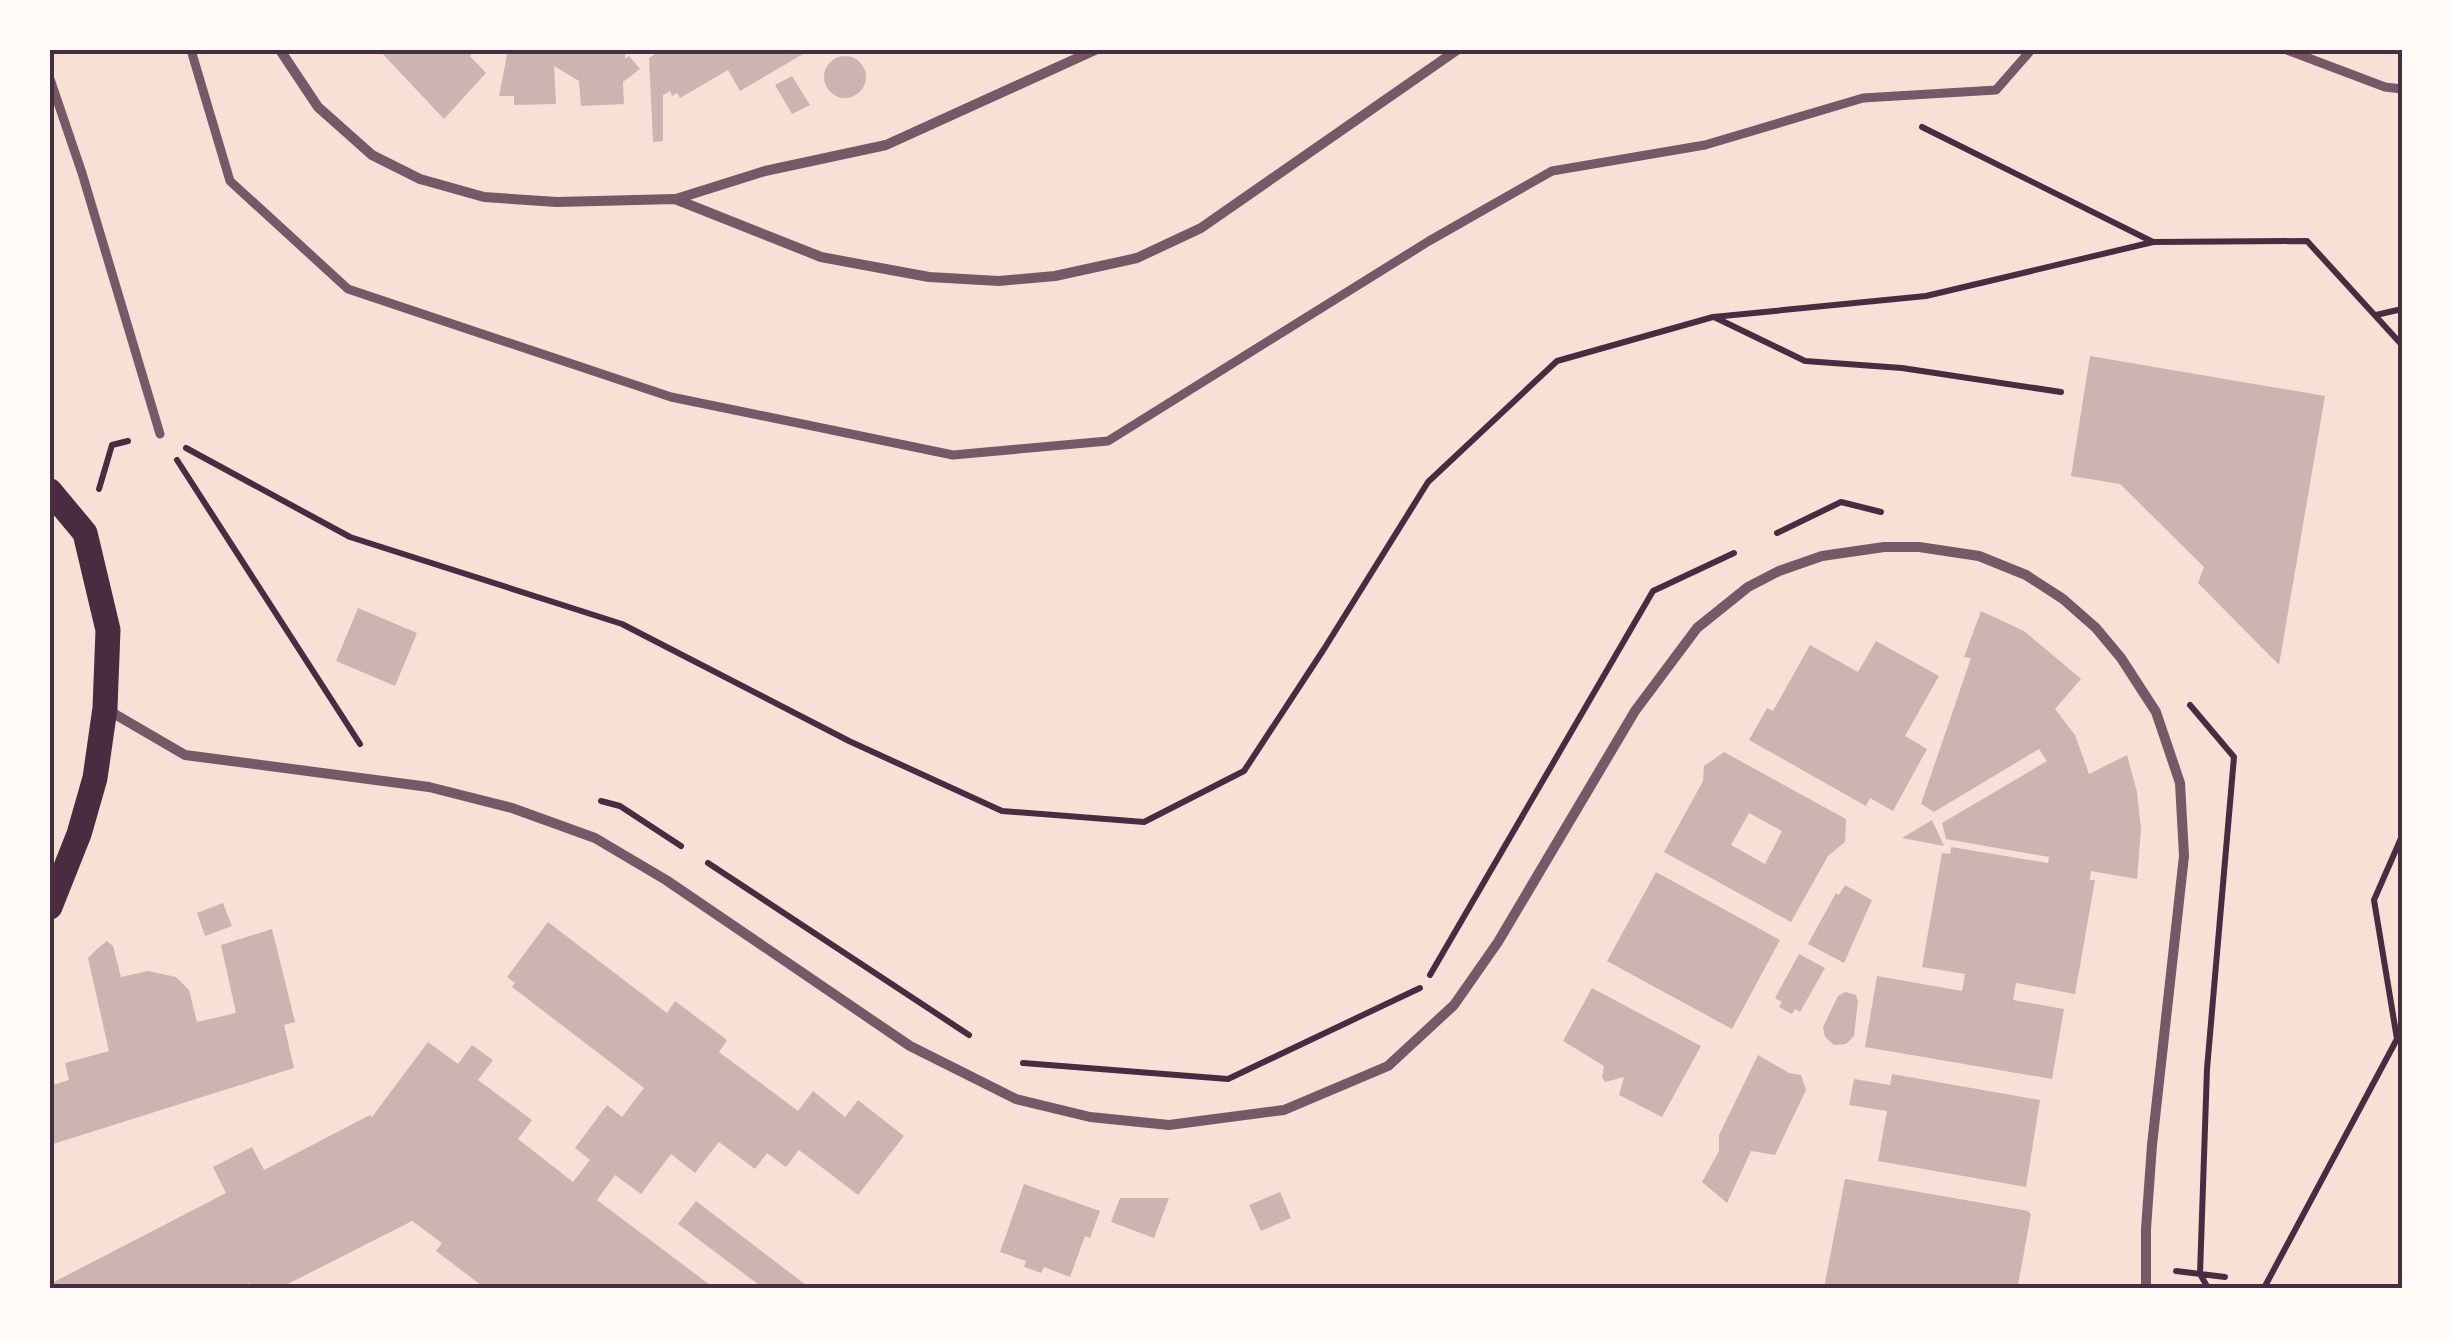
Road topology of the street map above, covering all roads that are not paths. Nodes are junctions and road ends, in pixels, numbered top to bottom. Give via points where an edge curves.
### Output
1 (191, 50) edge
2 (280, 50) edge
3 (1095, 50) edge
4 (1457, 50) edge
5 (2032, 50) edge
6 (2287, 50) edge
7 (50, 79) edge
8 (2402, 89) edge
9 (676, 199) junction
10 (160, 434) road end
11 (50, 490) edge
12 (104, 708) junction
13 (50, 907) edge
14 (2146, 1288) edge

1 - 5 street via 230,181 348,289 671,397 953,455 1108,441 1552,171 1705,145 1862,98 1996,90
2 - 9 street via 318,107 372,155 420,179 484,197
3 - 9 street via 886,145
4 - 9 street via 1201,228 1137,258 1055,276 929,276 821,257
6 - 8 street
7 - 10 street
11 - 12 main road via 85,533 108,630
12 - 13 main road via 80,834
12 - 14 street via 185,754 429,788 595,838 910,1046 1016,1099 1090,1117 1169,1125 1284,1110 1388,1066 1454,1005 1635,711 1697,628 1748,587 1822,556 1884,546 1980,556 2026,575 2096,628 2156,712 2180,783 2184,856 2152,1145

